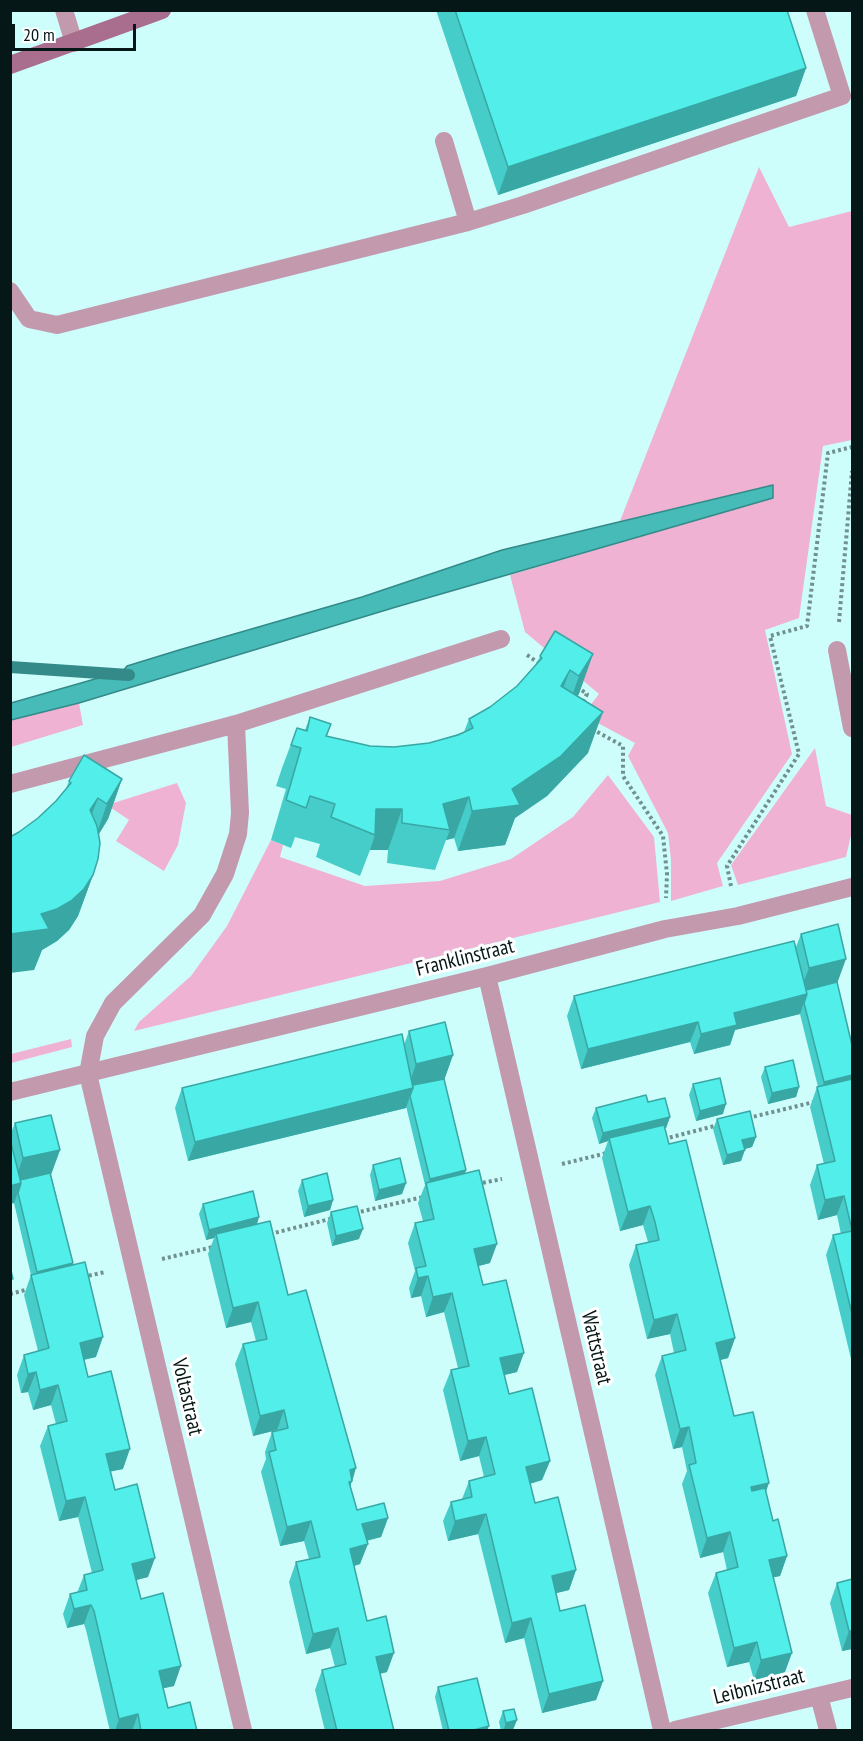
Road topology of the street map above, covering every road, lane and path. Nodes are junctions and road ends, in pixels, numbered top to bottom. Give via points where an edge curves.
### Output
1 (64, 10) edge
2 (162, 10) edge
3 (814, 10) edge
4 (74, 43) junction
5 (10, 65) edge
6 (444, 141) dead end
7 (468, 222) junction
8 (10, 291) edge
9 (852, 447) edge
10 (852, 471) edge
11 (501, 639) joint
12 (837, 650) joint
13 (548, 669) edge
14 (567, 681) edge
15 (578, 710) edge
16 (236, 724) junction
17 (584, 724) edge
18 (852, 728) edge
19 (10, 784) edge
20 (852, 887) edge
21 (738, 916) junction
22 (665, 929) junction
23 (487, 976) junction
24 (88, 1074) junction
25 (10, 1092) edge
26 (818, 1101) edge
27 (738, 1120) edge
28 (727, 1123) edge
29 (658, 1140) edge
30 (612, 1152) edge
31 (532, 1172) junction
32 (475, 1185) edge
33 (429, 1196) edge
34 (350, 1215) edge
35 (338, 1217) edge
36 (270, 1234) edge
37 (213, 1247) dead end
38 (133, 1266) junction
39 (77, 1278) edge
40 (33, 1288) edge
41 (10, 1293) edge
42 (852, 1688) edge
43 (819, 1696) junction
44 (243, 1731) edge
45 (662, 1731) edge
46 (675, 1731) edge
47 (828, 1731) edge

1 - 4 street
2 - 4 street
3 - 7 street via 842,96
4 - 5 street
6 - 7 street
7 - 8 street via 57,325 28,319
9 - 21 path via 828,453 807,626 770,636 799,754 727,866
10 - 12 path
11 - 13 path
11 - 16 street
12 - 18 street
14 - 15 path via 586,693
16 - 19 street
16 - 24 street via 240,813 238,834 225,874 202,915 113,1003 95,1036
17 - 22 path via 623,746 623,776 663,836 667,874
20 - 21 street, Franklinstraat
21 - 22 street, Franklinstraat
22 - 23 street, Franklinstraat
23 - 24 street, Franklinstraat
23 - 31 street, Wattstraat
24 - 25 street, Franklinstraat
24 - 38 street, Voltastraat
26 - 27 path
28 - 29 path
30 - 31 path
31 - 32 path
31 - 45 street, Wattstraat
33 - 34 path
35 - 36 path
37 - 38 path
38 - 39 path
38 - 44 street, Voltastraat
40 - 41 path
42 - 43 street, Leibnizstraat
43 - 46 street, Leibnizstraat
43 - 47 street

